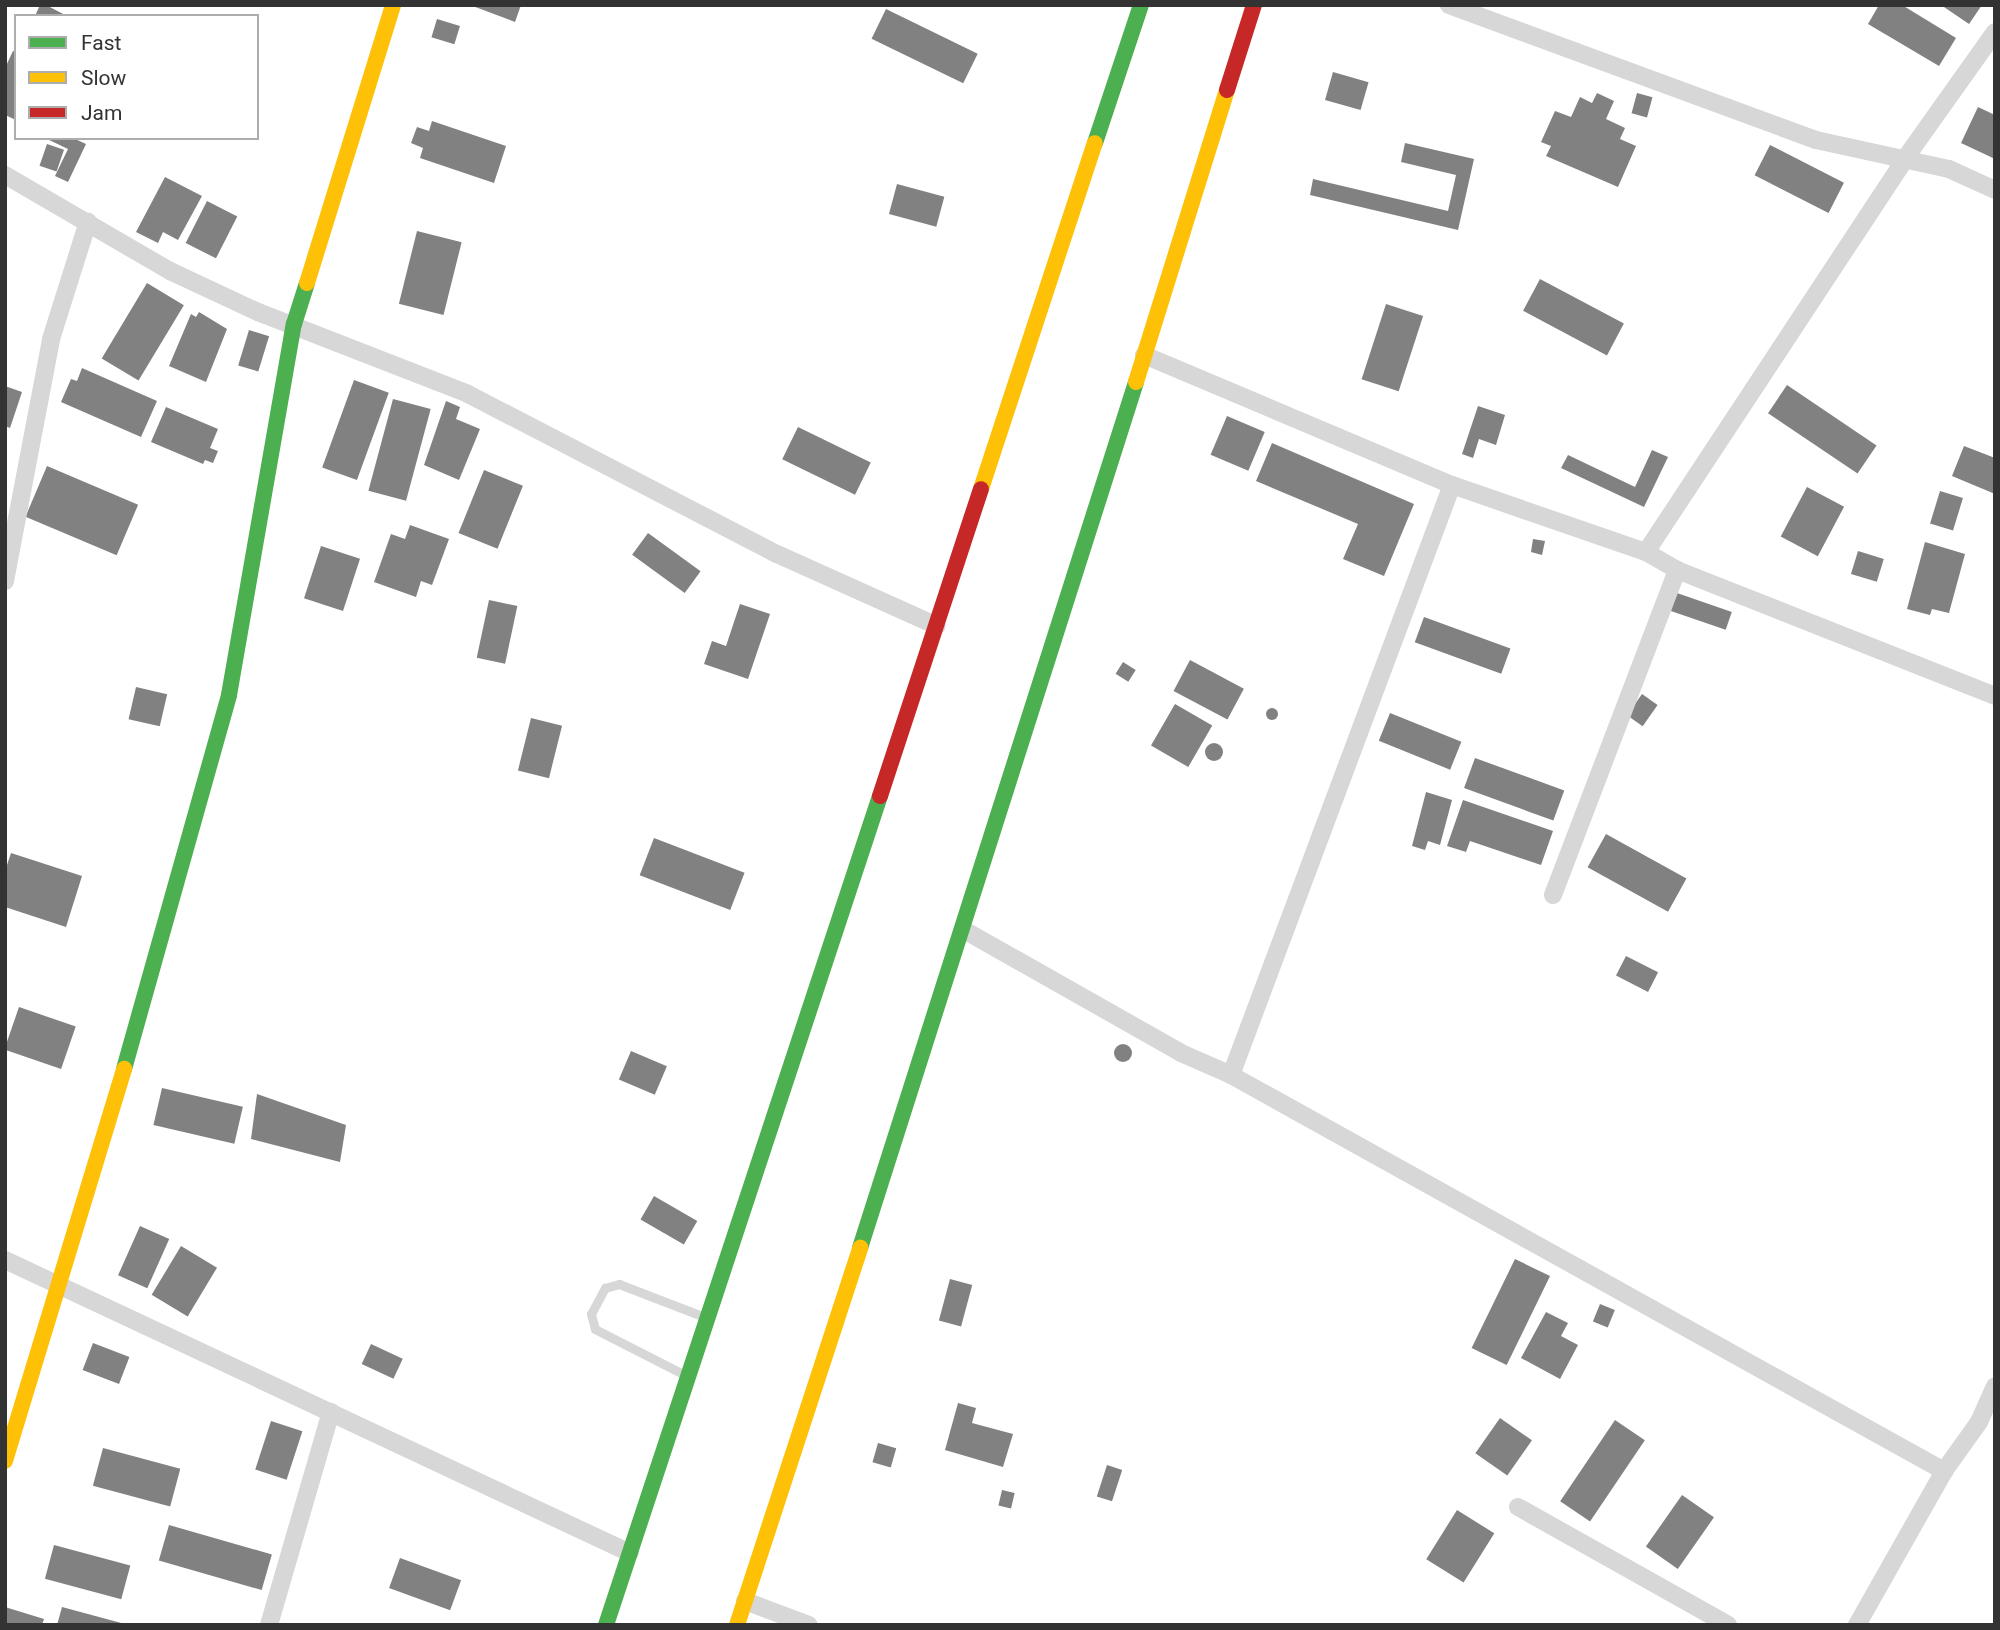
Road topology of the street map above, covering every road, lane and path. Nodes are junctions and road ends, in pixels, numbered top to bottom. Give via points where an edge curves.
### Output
1 (393, 5) edge
2 (1141, 5) edge
3 (1254, 5) edge
4 (1449, 5) edge
5 (1995, 32) edge
6 (1904, 160) junction
7 (5, 175) edge
8 (1995, 190) edge
9 (88, 222) junction
10 (294, 324) junction
11 (1144, 355) junction
12 (1452, 485) junction
13 (1646, 552) junction
14 (1677, 570) junction
15 (5, 582) edge
16 (937, 626) junction
17 (1995, 696) edge
18 (1553, 895) dead end
19 (964, 930) junction
20 (1231, 1075) junction
21 (5, 1260) edge
22 (57, 1284) junction
23 (707, 1318) junction
24 (688, 1377) junction
25 (1995, 1386) edge
26 (331, 1412) junction
27 (5, 1461) edge
28 (1944, 1471) junction
29 (1518, 1507) dead end
30 (629, 1553) junction
31 (745, 1601) junction
32 (270, 1625) edge
33 (606, 1625) edge
34 (737, 1625) edge
35 (808, 1625) edge
36 (1728, 1625) edge
37 (1857, 1625) edge

1 - 10 main road
2 - 16 main road
3 - 11 main road
4 - 6 street via 1816,140
5 - 6 street
6 - 8 street via 1949,169
6 - 13 street
7 - 9 street
9 - 10 street via 170,271
9 - 15 street via 51,339
10 - 16 street via 468,394 777,554
10 - 22 main road via 229,695 150,982
11 - 12 street
11 - 19 main road
12 - 13 street
12 - 20 street
13 - 14 street
14 - 17 street
14 - 18 street
16 - 23 main road
19 - 20 street via 1181,1053
19 - 31 main road
20 - 28 street
21 - 22 street
22 - 26 street
22 - 27 main road
23 - 24 main road
23 - 24 lane via 619,1284 605,1288 591,1314 595,1329
24 - 30 main road
25 - 28 street via 1979,1422
26 - 30 street
26 - 32 street
28 - 37 street
29 - 36 street
30 - 33 main road
31 - 34 main road
31 - 35 street

